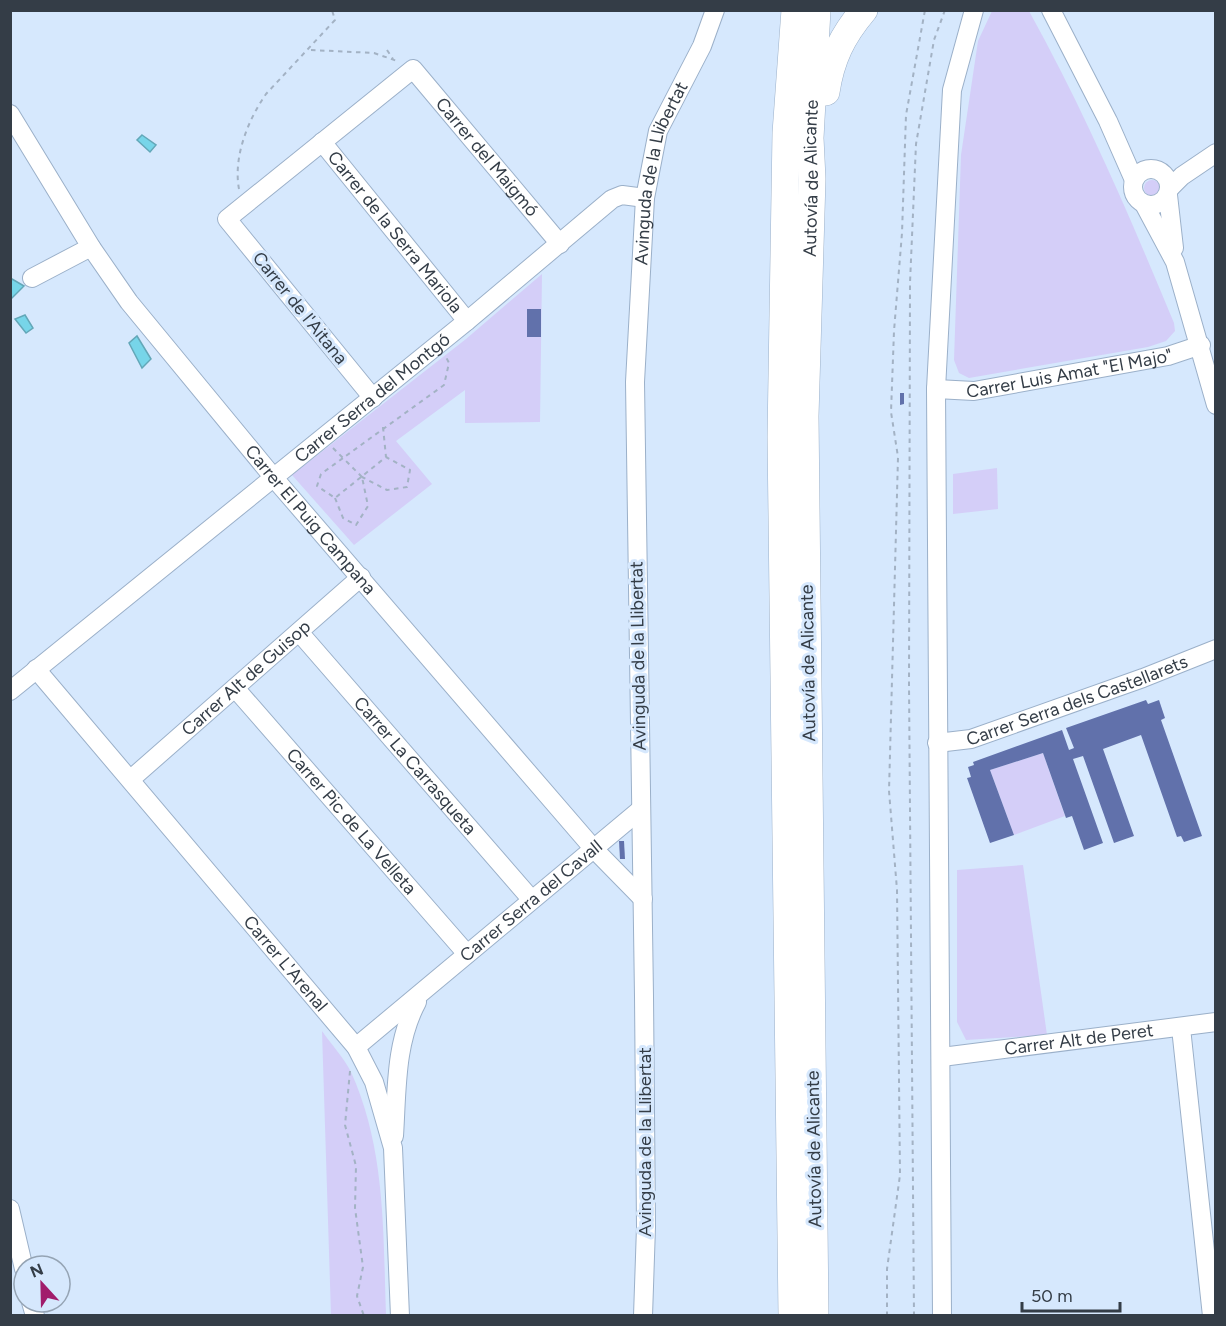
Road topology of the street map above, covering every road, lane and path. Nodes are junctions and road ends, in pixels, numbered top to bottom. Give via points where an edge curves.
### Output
1 (332, 10) edge
2 (715, 10) edge
3 (779, 10) edge
4 (795, 10) edge
5 (818, 10) edge
6 (864, 10) edge
7 (926, 10) edge
8 (945, 10) edge
9 (974, 10) edge
10 (1060, 13) edge
11 (310, 50) junction
12 (387, 50) dead end
13 (393, 59) junction
14 (413, 69) junction
15 (10, 114) edge
16 (1108, 122) junction
17 (786, 133) junction
18 (322, 142) junction
19 (1210, 156) edge
20 (1157, 171) junction
21 (812, 179) junction
22 (1134, 180) junction
23 (1169, 192) junction
24 (645, 198) junction
25 (247, 203) junction
26 (1144, 204) junction
27 (560, 244) junction
28 (91, 247) junction
29 (1175, 262) junction
30 (32, 278) dead end
31 (467, 321) junction
32 (440, 344) junction
33 (1201, 345) junction
34 (936, 389) junction
35 (373, 398) junction
36 (1215, 405) edge
37 (383, 426) junction
38 (324, 437) junction
39 (386, 457) junction
40 (343, 458) junction
41 (362, 477) junction
42 (274, 478) junction
43 (334, 498) junction
44 (361, 578) junction
45 (299, 632) junction
46 (1215, 649) edge
47 (36, 669) junction
48 (13, 686) edge
49 (234, 688) junction
50 (937, 743) junction
51 (131, 779) junction
52 (640, 810) junction
53 (593, 848) junction
54 (531, 899) junction
55 (643, 899) junction
56 (467, 954) junction
57 (422, 992) junction
58 (1215, 1022) edge
59 (1181, 1028) junction
60 (356, 1047) junction
61 (400, 1048) junction
62 (942, 1058) junction
63 (350, 1071) dead end
64 (374, 1082) junction
65 (393, 1148) junction
66 (10, 1209) edge
67 (20, 1254) edge
68 (364, 1316) edge
69 (400, 1316) edge
70 (643, 1316) edge
71 (792, 1316) edge
72 (815, 1316) edge
73 (887, 1316) edge
74 (914, 1316) edge
75 (942, 1316) edge
76 (1212, 1316) edge

1 - 11 path via 336,20
2 - 24 street, Avinguda de la Llibertat via 702,46 658,131
3 - 17 highway via 778,101
4 - 17 highway, Autovía de Alicante
5 - 21 highway, Autovía de Alicante via 810,138
6 - 21 highway via 847,30 830,69 821,148
7 - 73 path via 906,115 891,401 898,457 889,791 897,890 900,1175 887,1269
8 - 74 path via 934,40 916,144 910,284
9 - 34 street via 952,90
10 - 16 street
11 - 13 path via 351,51
11 - 25 path via 257,107 238,164 238,188
12 - 13 path
13 - 14 path
14 - 18 street
14 - 27 street, Carrer del Maigmó
15 - 28 street, Carrer El Puig Campana
16 - 20 street via 1133,154
16 - 22 street
17 - 71 highway, Autovía de Alicante via 781,437
18 - 25 street
18 - 31 street, Carrer de la Serra Mariola
19 - 20 street
19 - 23 street
20 - 22 street via 1145,170
20 - 23 street via 1166,177
21 - 72 highway, Autovía de Alicante via 805,416
22 - 26 street via 1133,190
23 - 26 street via 1162,202
23 - 29 street
24 - 27 street, Carrer Serra del Montgó via 622,195 612,199
24 - 52 street, Avinguda de la Llibertat via 635,382
25 - 35 street, Carrer de l'Aitana via 227,219
26 - 29 street
27 - 31 street, Carrer Serra del Montgó
28 - 30 street
28 - 42 street, Carrer El Puig Campana via 129,302
29 - 33 street
31 - 32 street, Carrer Serra del Montgó
32 - 35 street, Carrer Serra del Montgó
32 - 37 path via 449,363 444,384
33 - 34 street, Carrer Luis Amat "El Majo" via 1168,356 974,391
33 - 36 street
34 - 50 street
35 - 38 street, Carrer Serra del Montgó
37 - 39 path
37 - 40 path
38 - 40 path
38 - 42 street, Carrer Serra del Montgó
39 - 41 path
39 - 41 path via 410,470 407,487 387,490
40 - 41 path
40 - 43 path via 321,474 317,486
41 - 43 path
41 - 43 path via 368,506 356,525 343,518
42 - 44 street, Carrer El Puig Campana
42 - 47 street, Carrer Serra del Montgó
44 - 45 street, Carrer Alt de Guisop
44 - 53 street, Carrer El Puig Campana
45 - 49 street, Carrer Alt de Guisop
45 - 54 street, Carrer La Carrasqueta
46 - 50 street, Carrer Serra dels Castellarets via 971,739
47 - 48 street, Carrer Serra del Montgó
47 - 51 street, Carrer L'Arenal
49 - 51 street, Carrer Alt de Guisop
49 - 56 street, Carrer Pic de La Velleta
50 - 62 street
51 - 60 street, Carrer L'Arenal
52 - 53 street, Carrer Serra del Cavall
52 - 55 street, Avinguda de la Llibertat
53 - 54 street, Carrer Serra del Cavall
53 - 55 street, Carrer El Puig Campana
54 - 56 street, Carrer Serra del Cavall
55 - 70 street, Avinguda de la Llibertat
56 - 57 street, Carrer Serra del Cavall
57 - 60 street, Carrer Serra del Cavall
57 - 61 street, Carrer Serra del Cavall via 405,1024
58 - 59 street, Carrer Alt de Peret
59 - 62 street, Carrer Alt de Peret
59 - 76 street
60 - 64 street, Carrer L'Arenal
61 - 64 street, Carrer Serra del Cavall via 388,1072
61 - 65 street, Carrer Serra del Cavall
62 - 75 street
63 - 68 path via 345,1125 356,1166 355,1208 363,1268 357,1296
64 - 65 street, Carrer L'Arenal
65 - 69 street, Carrer L'Arenal
66 - 67 street

